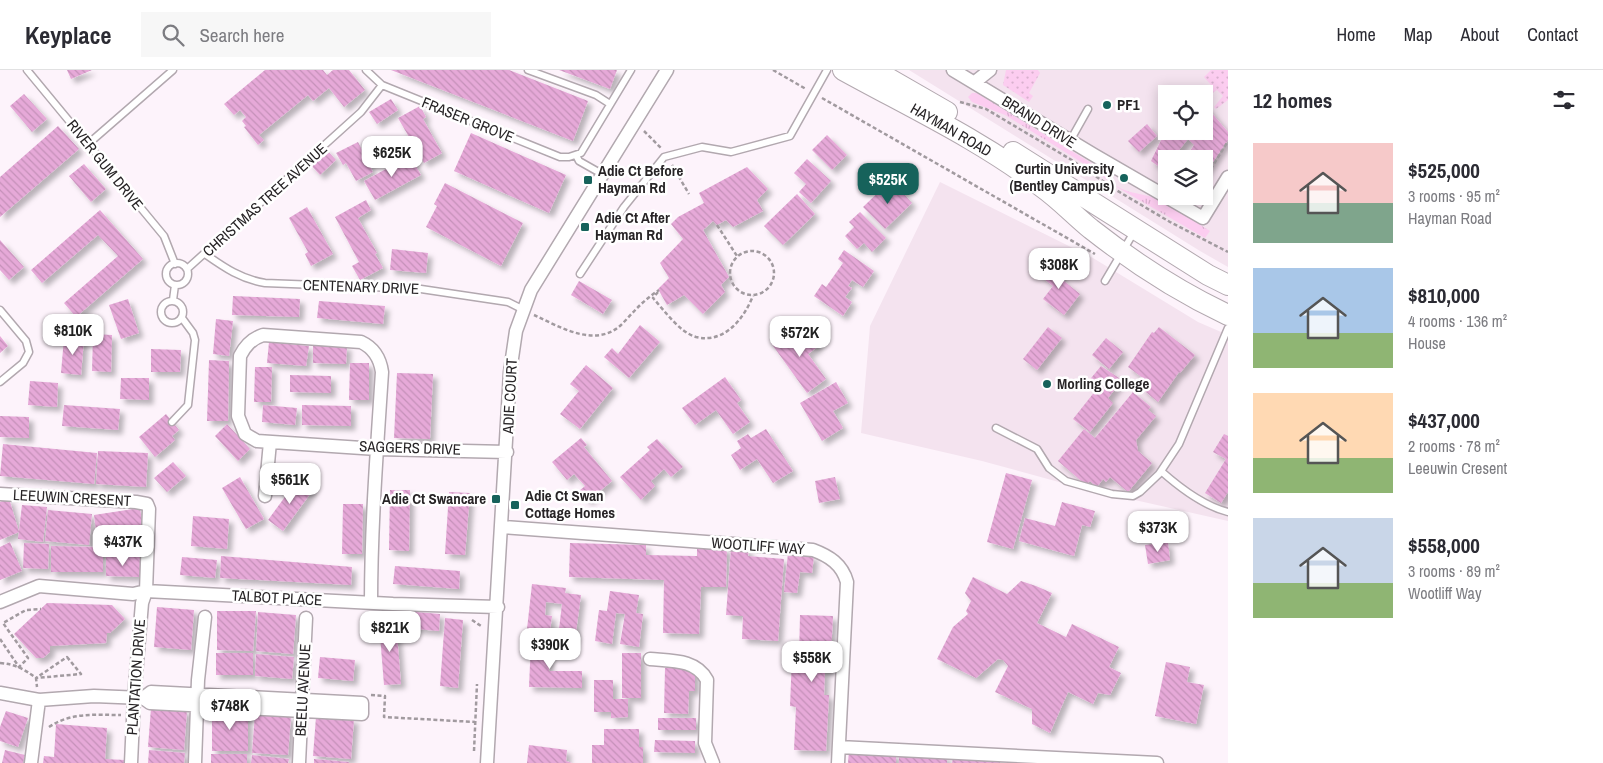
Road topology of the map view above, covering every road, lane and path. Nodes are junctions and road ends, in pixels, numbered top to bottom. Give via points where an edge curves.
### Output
1 (27, 70) edge
2 (173, 70) edge
3 (366, 70) edge
4 (528, 70) edge
5 (631, 70) edge
6 (668, 70) edge
7 (773, 70) edge
8 (827, 70) edge
9 (843, 70) edge
10 (874, 70) edge
11 (953, 70) edge
12 (990, 70) edge
13 (975, 82) junction
14 (382, 85) junction
15 (814, 93) junction
16 (964, 101) dead end
17 (610, 104) junction
18 (1088, 109) dead end
19 (1070, 140) junction
20 (1228, 141) edge
21 (88, 144) junction
22 (576, 156) junction
23 (1213, 165) edge
24 (602, 174) junction
25 (1228, 177) edge
26 (717, 225) dead end
27 (1136, 229) junction
28 (1228, 252) edge
29 (205, 254) junction
30 (737, 256) junction
31 (1118, 259) junction
32 (175, 264) junction
33 (187, 269) junction
34 (580, 274) dead end
35 (1105, 281) dead end
36 (175, 284) junction
37 (1228, 285) edge
38 (753, 296) junction
39 (173, 300) junction
40 (522, 309) junction
41 (0, 310) edge
42 (1228, 315) edge
43 (182, 318) junction
44 (1228, 328) edge
45 (0, 382) edge
46 (172, 422) dead end
47 (996, 428) dead end
48 (270, 442) junction
49 (377, 449) junction
50 (507, 452) junction
51 (1161, 471) junction
52 (0, 494) edge
53 (265, 496) dead end
54 (1228, 512) edge
55 (503, 527) junction
56 (146, 591) junction
57 (0, 602) edge
58 (371, 603) junction
59 (498, 607) junction
60 (41, 609) dead end
61 (205, 617) dead end
62 (306, 618) dead end
63 (0, 639) edge
64 (650, 659) dead end
65 (0, 663) edge
66 (19, 667) junction
67 (36, 678) junction
68 (0, 693) edge
69 (138, 698) junction
70 (197, 699) junction
71 (39, 700) junction
72 (302, 706) junction
73 (132, 715) junction
74 (839, 746) junction
75 (31, 758) edge
76 (1047, 760) edge
77 (131, 763) edge
78 (196, 763) edge
79 (299, 763) edge
80 (487, 763) edge
81 (713, 763) edge
82 (838, 763) edge
83 (1157, 763) edge

1 - 21 lane, RIVER GUM DRIVE
2 - 21 lane
3 - 14 lane, FRASER GROVE
4 - 17 lane via 596,95
5 - 17 lane
6 - 24 street, ADIE COURT
7 - 15 path
8 - 15 lane
9 - 31 main road, HAYMAN ROAD via 978,144 1042,187
10 - 27 main road, HAYMAN ROAD via 1001,144
11 - 13 street, BRAND DRIVE
12 - 13 street
13 - 19 street, BRAND DRIVE
14 - 22 lane, FRASER GROVE via 560,157
14 - 29 lane, CHRISTMAS TREE AVENUE via 361,112
15 - 31 path
15 - 34 lane via 790,136 732,152 702,147 664,157 624,207
16 - 28 path via 986,109 1116,190 1199,239
17 - 22 lane
18 - 19 lane
19 - 25 street, BRAND DRIVE via 1203,218
20 - 23 path
21 - 32 lane, RIVER GUM DRIVE via 164,236
22 - 24 lane
24 - 40 street, ADIE COURT
26 - 30 path
27 - 31 lane
27 - 37 main road, HAYMAN ROAD
29 - 33 lane, CHRISTMAS TREE AVENUE
29 - 40 lane, CENTENARY DRIVE via 249,281 421,289 508,302
30 - 38 path via 730,270 733,284 744,294
30 - 38 path via 758,251 773,265 771,286
31 - 35 lane
31 - 42 main road, HAYMAN ROAD
32 - 33 lane via 182,264
32 - 36 lane via 167,272 169,280
33 - 36 lane via 186,280
36 - 39 lane
38 - 40 path via 739,323 731,330 696,337 673,320 653,298 659,290 615,330 594,336 570,332
39 - 43 lane via 182,307
39 - 43 lane via 162,307 163,319 174,323
40 - 50 street, ADIE COURT via 510,372
41 - 45 lane via 26,341 29,352 23,363
43 - 46 lane via 195,340 188,406
44 - 51 lane via 1179,444
47 - 51 lane via 1037,449 1049,468 1066,481 1092,490 1133,496
48 - 49 street, SAGGERS DRIVE
48 - 49 street, SAGGERS DRIVE via 257,441 245,434 238,416 240,356 244,348 263,335 361,342 369,346 376,353 382,372
48 - 53 street
49 - 50 street, SAGGERS DRIVE
49 - 58 street
50 - 55 street, ADIE COURT
51 - 54 lane via 1192,494
52 - 56 street, LEEUWIN CRESENT via 147,504 150,515
55 - 59 street, ADIE COURT
55 - 74 street, WOOTLIFF WAY via 813,550 832,560 844,573 846,582
56 - 57 street, TALBOT PLACE via 133,594 39,586
56 - 58 street, TALBOT PLACE
56 - 69 street, PLANTATION DRIVE via 142,603
58 - 59 street, TALBOT PLACE
59 - 80 street, ADIE COURT
60 - 66 path via 26,610 3,623 28,658
61 - 70 street
62 - 72 street, BEELU AVENUE
63 - 66 path
64 - 81 street via 692,664 704,674 707,680 705,743
65 - 66 path
66 - 67 path
67 - 67 path via 72,675 81,674 67,657
68 - 71 street
69 - 70 street via 151,692
69 - 71 street via 94,696
69 - 73 street, PLANTATION DRIVE
70 - 72 street
70 - 78 street
71 - 75 street
72 - 79 street, BEELU AVENUE
73 - 75 path via 76,715 59,720 39,738
73 - 77 street, PLANTATION DRIVE
74 - 76 street
74 - 82 street, WOOTLIFF WAY
76 - 83 street

